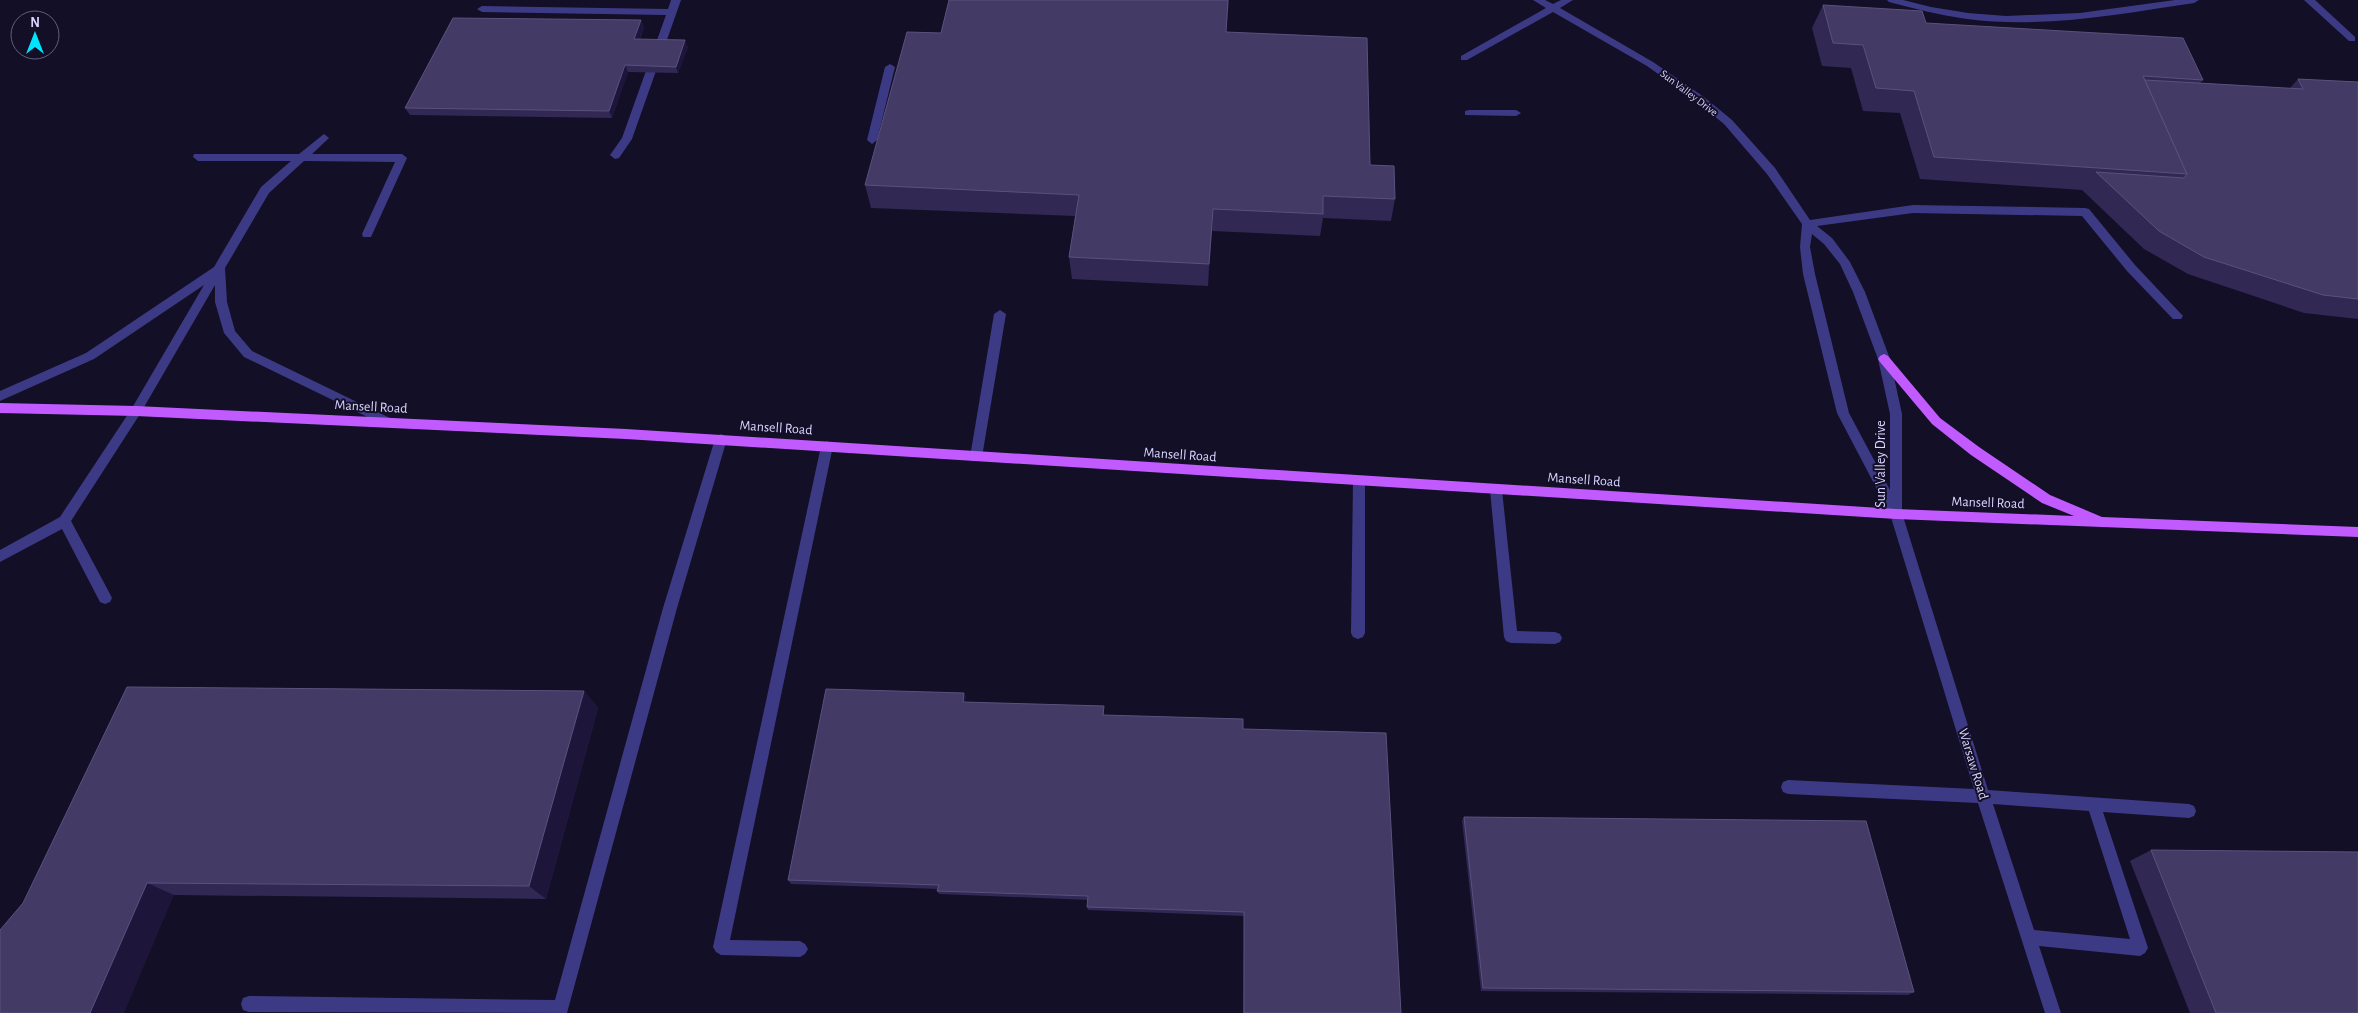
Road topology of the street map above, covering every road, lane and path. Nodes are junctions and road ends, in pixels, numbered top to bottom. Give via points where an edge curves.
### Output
1 (676, 0) edge
2 (1538, 0) edge
3 (1568, 0) edge
4 (1892, 0) edge
5 (2194, 0) edge
6 (2309, 0) edge
7 (482, 9) dead end
8 (1553, 9) junction
9 (671, 12) junction
10 (2352, 39) dead end
11 (1464, 58) dead end
12 (890, 67) dead end
13 (1470, 113) dead end
14 (1516, 113) dead end
15 (324, 138) dead end
16 (872, 140) dead end
17 (615, 155) dead end
18 (198, 157) dead end
19 (305, 157) junction
20 (1806, 224) junction
21 (367, 234) dead end
22 (220, 268) junction
23 (1000, 314) dead end
24 (2177, 316) dead end
25 (1884, 359) junction
26 (0, 396) edge
27 (0, 408) edge
28 (136, 411) junction
29 (390, 423) junction
30 (721, 439) junction
31 (827, 446) junction
32 (976, 457) junction
33 (1359, 481) junction
34 (1496, 490) junction
35 (1896, 514) junction
36 (64, 521) junction
37 (2107, 522) junction
38 (2358, 532) edge
39 (0, 556) edge
40 (104, 598) dead end
41 (1358, 633) dead end
42 (1555, 638) dead end
43 (1788, 787) dead end
44 (1983, 796) junction
45 (2094, 805) junction
46 (2189, 811) dead end
47 (2029, 937) junction
48 (800, 949) dead end
49 (249, 1004) dead end
50 (559, 1010) edge
51 (2053, 1013) edge

1 - 9 street
2 - 8 street, Sun Valley Drive
3 - 8 street
4 - 5 street via 1925,10 1979,18 2049,20
6 - 10 street
7 - 9 street
8 - 11 street
8 - 20 street, Sun Valley Drive via 1650,64 1728,122 1771,170
9 - 17 street via 627,139
12 - 16 street
13 - 14 street
15 - 19 street
18 - 19 street
19 - 21 street via 402,158
19 - 22 street via 265,190
20 - 24 street via 1913,208 2085,212 2131,268
20 - 25 street, Sun Valley Drive via 1828,241 1845,262
20 - 35 street, Sun Valley Drive via 1809,274 1843,413
22 - 26 street via 134,330 90,356
22 - 28 street
22 - 29 street via 221,302 230,332 248,354
23 - 32 street
25 - 35 street, Sun Valley Drive via 1896,414
25 - 37 main road via 1936,421 1975,451 2046,500
27 - 28 main road, Mansell Road
28 - 29 main road, Mansell Road
28 - 36 street
29 - 30 main road, Mansell Road
30 - 31 main road, Mansell Road
30 - 50 street via 670,608
31 - 32 main road, Mansell Road
31 - 48 street via 721,947
32 - 33 main road, Mansell Road
33 - 34 main road, Mansell Road
33 - 41 street
34 - 35 main road, Mansell Road
34 - 42 street via 1511,637
35 - 37 main road, Mansell Road
35 - 44 street, Warsaw Road
36 - 39 street
36 - 40 street
37 - 38 main road, Mansell Road
43 - 44 street
44 - 45 street
44 - 47 street, Warsaw Road
45 - 46 street
45 - 47 street via 2140,948
47 - 51 street, Warsaw Road
49 - 50 street

